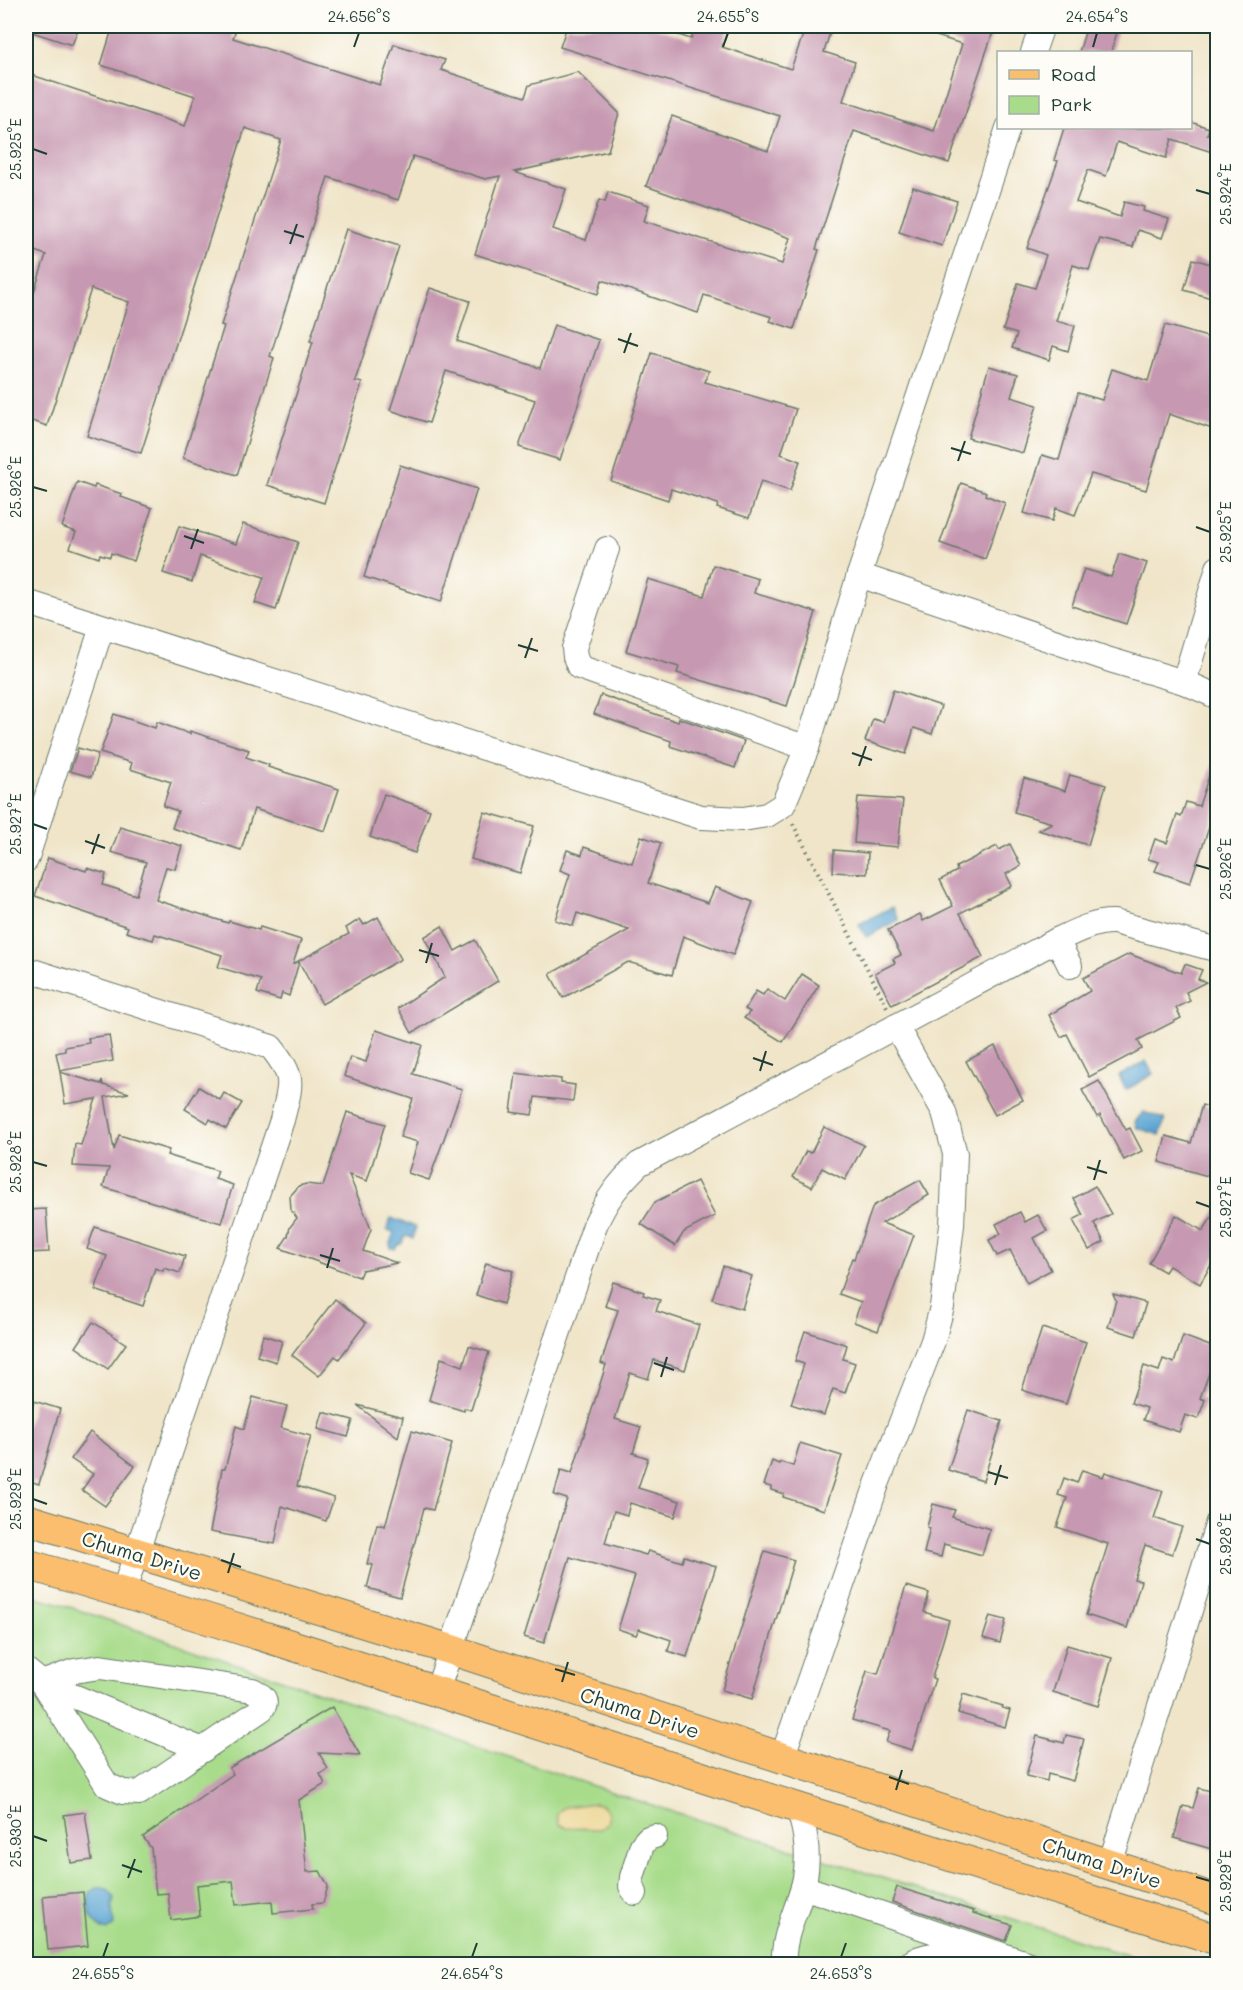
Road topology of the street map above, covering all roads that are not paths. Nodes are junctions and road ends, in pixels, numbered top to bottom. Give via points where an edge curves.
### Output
1 (1042, 26) edge
2 (1033, 51) edge
3 (1008, 129) edge
4 (607, 549) dead end
5 (1218, 568) edge
6 (859, 575) junction
7 (26, 602) edge
8 (102, 627) junction
9 (1184, 682) junction
10 (1218, 697) edge
11 (807, 748) junction
12 (26, 860) edge
13 (1057, 940) junction
14 (1218, 950) edge
15 (1070, 966) dead end
16 (26, 969) edge
17 (896, 1026) junction
18 (26, 1519) edge
19 (1218, 1522) edge
20 (136, 1554) junction
21 (26, 1564) edge
22 (123, 1593) junction
23 (452, 1650) junction
24 (34, 1676) edge
25 (437, 1691) junction
26 (202, 1750) junction
27 (782, 1758) junction
28 (798, 1808) junction
29 (655, 1836) dead end
30 (1110, 1864) junction
31 (803, 1887) junction
32 (635, 1893) dead end
33 (1218, 1900) edge
34 (1218, 1940) edge
35 (996, 1954) junction
36 (784, 1965) edge
37 (909, 1965) edge
38 (1029, 1965) edge

1 - 2 street
3 - 6 street
4 - 11 street via 574,648 579,667
5 - 9 street
6 - 9 street
6 - 11 street
7 - 8 street
8 - 11 street via 701,817 743,819 767,815 783,805
8 - 12 street
9 - 10 street
13 - 14 street via 1114,921
13 - 15 street
13 - 17 street
16 - 20 street via 271,1047 284,1063 291,1085
17 - 23 street via 639,1164 604,1205
17 - 27 street via 944,1112 955,1154 952,1225 942,1307
18 - 20 main road, Chuma Drive
19 - 30 street
20 - 22 street
20 - 23 main road, Chuma Drive
21 - 22 main road, Chuma Drive
22 - 25 main road, Chuma Drive
23 - 25 street
23 - 27 main road, Chuma Drive
24 - 26 street
24 - 26 street via 107,1785 114,1789 139,1793
24 - 26 street via 100,1667 253,1690 262,1695 266,1700 262,1709
25 - 28 main road, Chuma Drive
27 - 30 main road, Chuma Drive
28 - 31 street via 807,1848
28 - 34 main road, Chuma Drive
29 - 32 street via 642,1845 632,1877
30 - 33 main road, Chuma Drive
31 - 35 street
31 - 36 street via 788,1930
35 - 37 street via 927,1955
35 - 38 street

